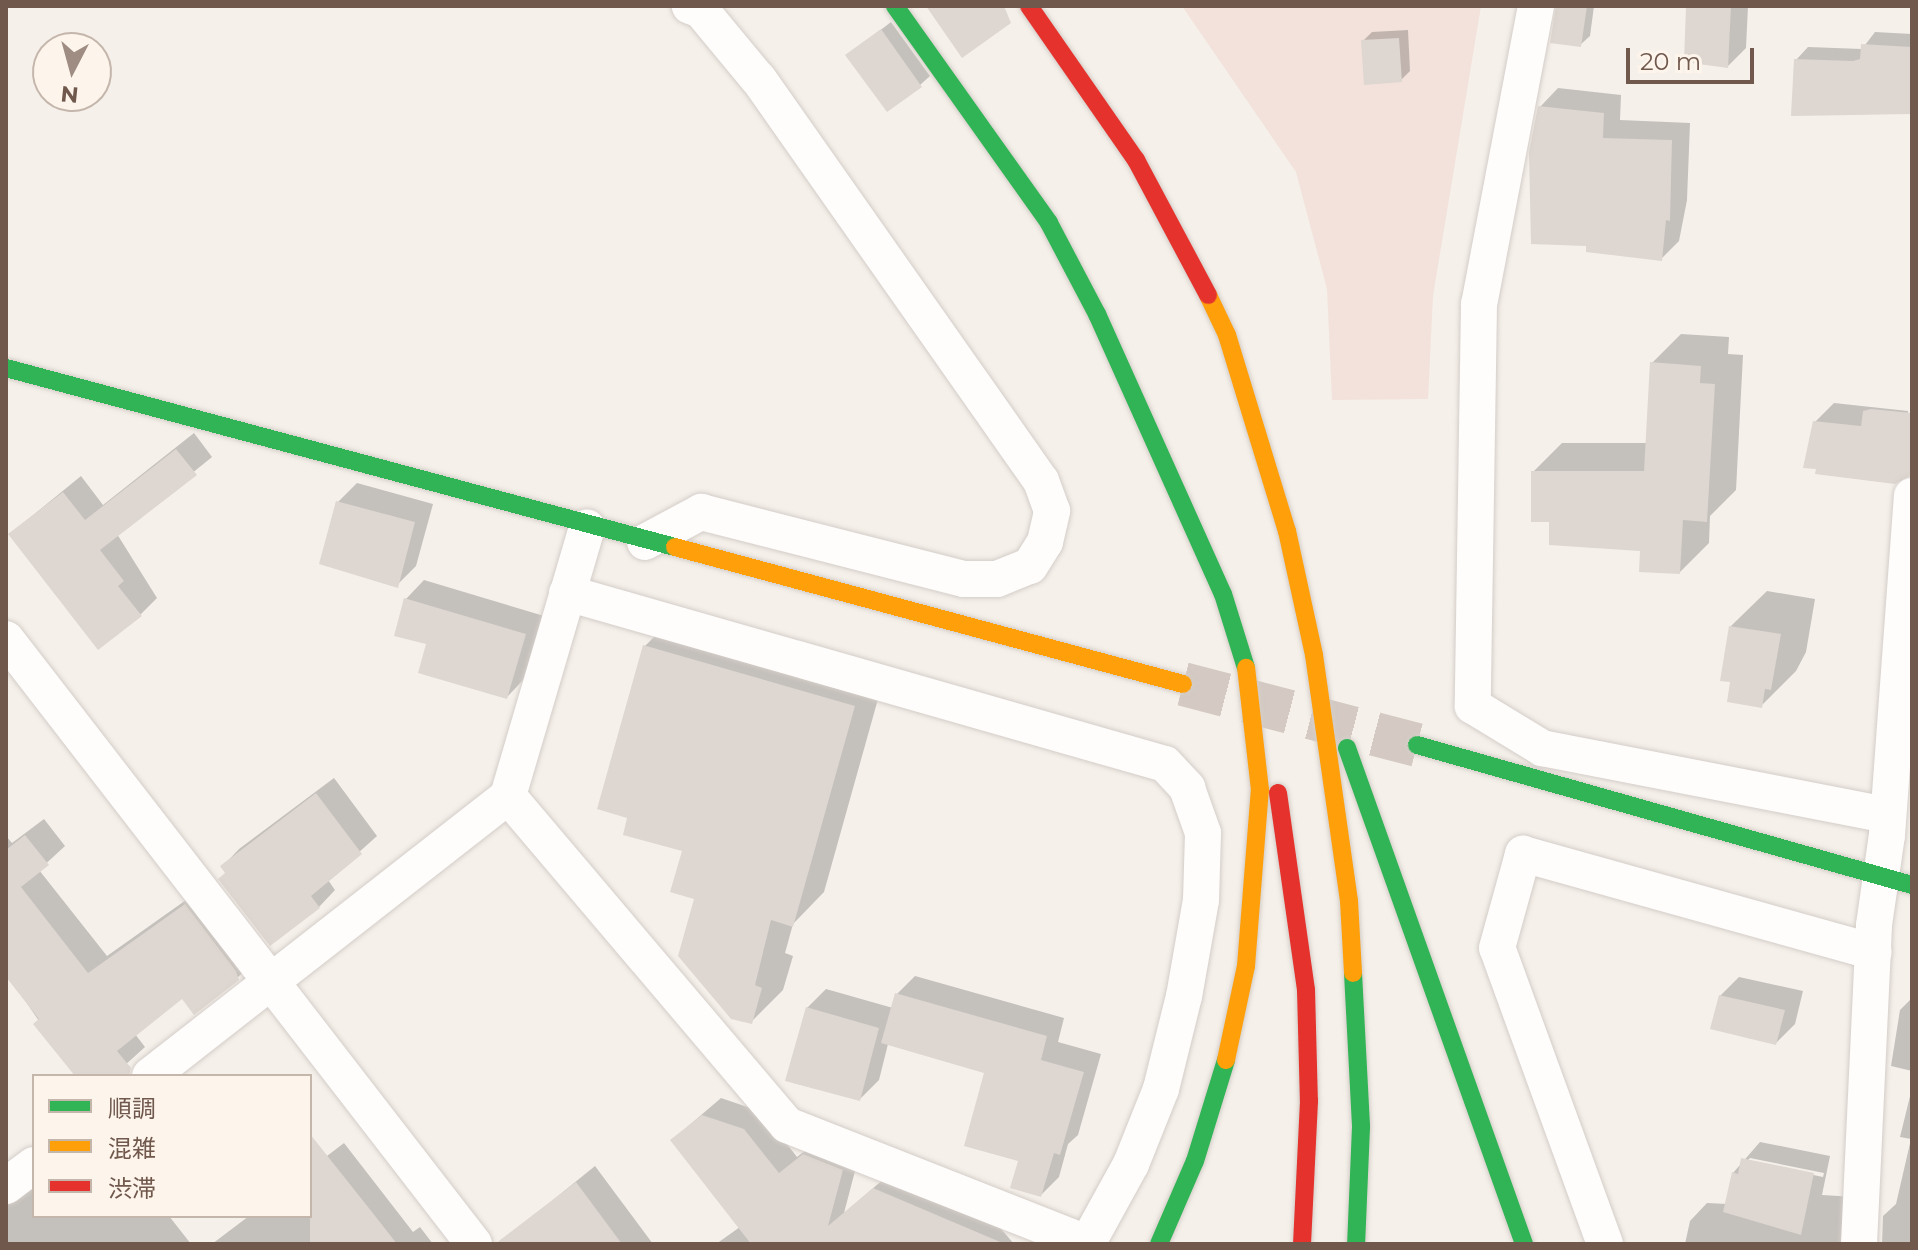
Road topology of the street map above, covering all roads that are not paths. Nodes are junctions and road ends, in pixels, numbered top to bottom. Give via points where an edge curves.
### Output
1 (690, 6) edge
2 (895, 6) edge
3 (1029, 6) edge
4 (1536, 6) edge
5 (6, 368) edge
6 (1912, 496) edge
7 (587, 527) junction
8 (645, 542) junction
9 (567, 593) junction
10 (1907, 623) edge
11 (6, 639) edge
12 (1314, 655) junction
13 (1251, 683) junction
14 (1183, 684) tunnel mouth
15 (1417, 745) tunnel mouth
16 (508, 796) junction
17 (1888, 815) junction
18 (1897, 881) edge
19 (1874, 952) junction
20 (273, 982) junction
21 (153, 1074) edge
22 (32, 1166) edge
23 (6, 1186) edge
24 (1087, 1243) edge
25 (474, 1244) edge
26 (1159, 1244) edge
27 (1302, 1244) edge
28 (1356, 1244) edge
29 (1524, 1244) edge
30 (1605, 1244) edge
31 (1859, 1244) edge

1 - 8 street via 701,10 758,79 1041,481 1052,511 1045,542 1030,566 997,579 964,579 701,512
2 - 13 main road via 1049,223 1097,314 1223,594
3 - 12 main road via 1136,160 1185,245 1227,335 1287,531
4 - 17 street via 1479,304 1473,706 1542,748
5 - 7 main road
6 - 10 street
7 - 8 main road
7 - 9 street
8 - 14 main road
9 - 16 street
9 - 24 street via 1165,764 1187,788 1203,833 1201,900 1184,996 1161,1089 1131,1164
10 - 17 street
11 - 20 street
12 - 28 main road via 1349,901 1358,1011
12 - 29 main road
13 - 26 main road via 1260,790 1246,966 1225,1063 1195,1161
13 - 27 main road via 1276,783 1306,990 1309,1101
15 - 18 main road
16 - 20 street
16 - 24 street via 787,1125
17 - 18 street
18 - 19 street
19 - 30 street via 1523,854 1497,948
19 - 31 street
20 - 21 street
20 - 25 street
22 - 23 street

